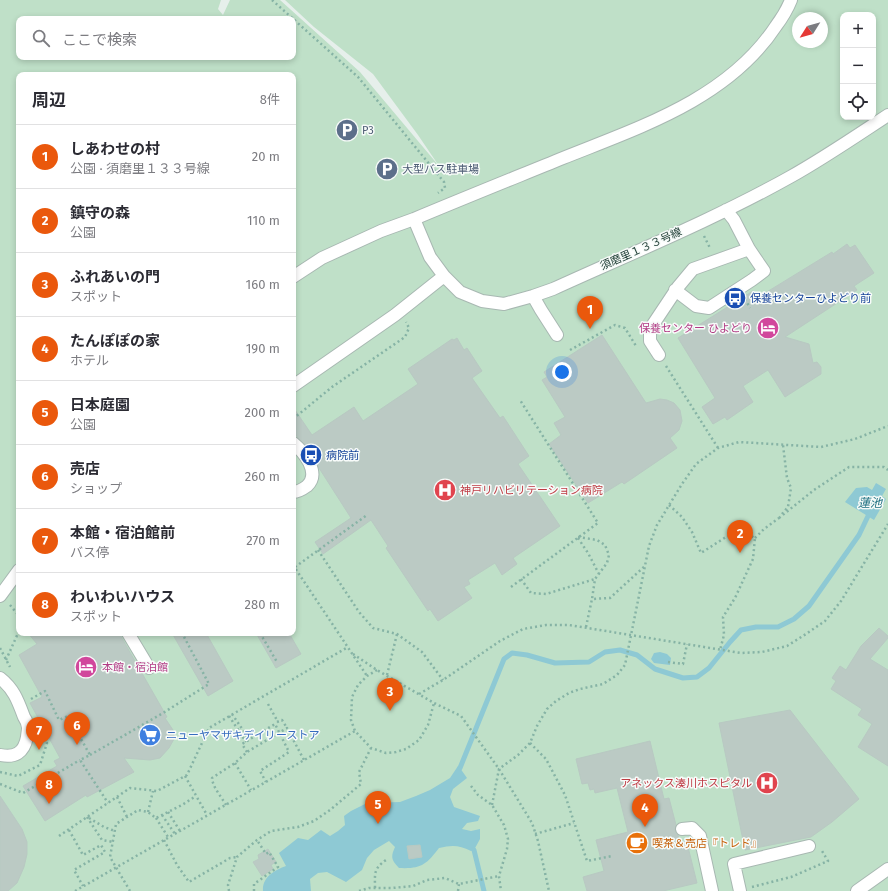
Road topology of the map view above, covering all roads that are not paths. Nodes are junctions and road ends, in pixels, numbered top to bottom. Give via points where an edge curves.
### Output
1 (791, 0) edge
2 (888, 115) edge
3 (726, 210) junction
4 (414, 218) junction
5 (749, 249) junction
6 (296, 275) edge
7 (444, 276) junction
8 (675, 290) junction
9 (533, 296) junction
10 (558, 335) dead end
11 (659, 355) road end
12 (296, 384) edge
13 (296, 445) edge
14 (296, 492) edge
15 (16, 574) edge
16 (0, 596) edge
17 (130, 636) edge
18 (149, 668) dead end
19 (0, 678) edge
20 (0, 755) edge
21 (682, 829) dead end
22 (815, 848) road end
23 (888, 869) edge
24 (744, 889) edge
25 (712, 891) edge
26 (857, 891) edge

1 - 4 street via 768,39 744,65 695,100 638,128
2 - 3 street, 須磨里１３３号線 via 791,176
3 - 5 street
3 - 9 street, 須磨里１３３号線
4 - 6 street via 322,258
4 - 7 street, 須磨里１３３号線 via 430,257
5 - 8 street via 693,269
5 - 8 street via 764,271 708,308 696,306
7 - 9 street, 須磨里１３３号線 via 460,292 482,301 504,304
7 - 12 street via 395,315
8 - 11 street via 650,329 650,341
9 - 10 street
13 - 14 street via 311,466 312,472 309,484
15 - 16 street
17 - 18 street
19 - 20 street via 16,695 29,727 21,751 14,755
21 - 25 street via 692,828 700,836
22 - 24 street via 734,864
23 - 26 street

